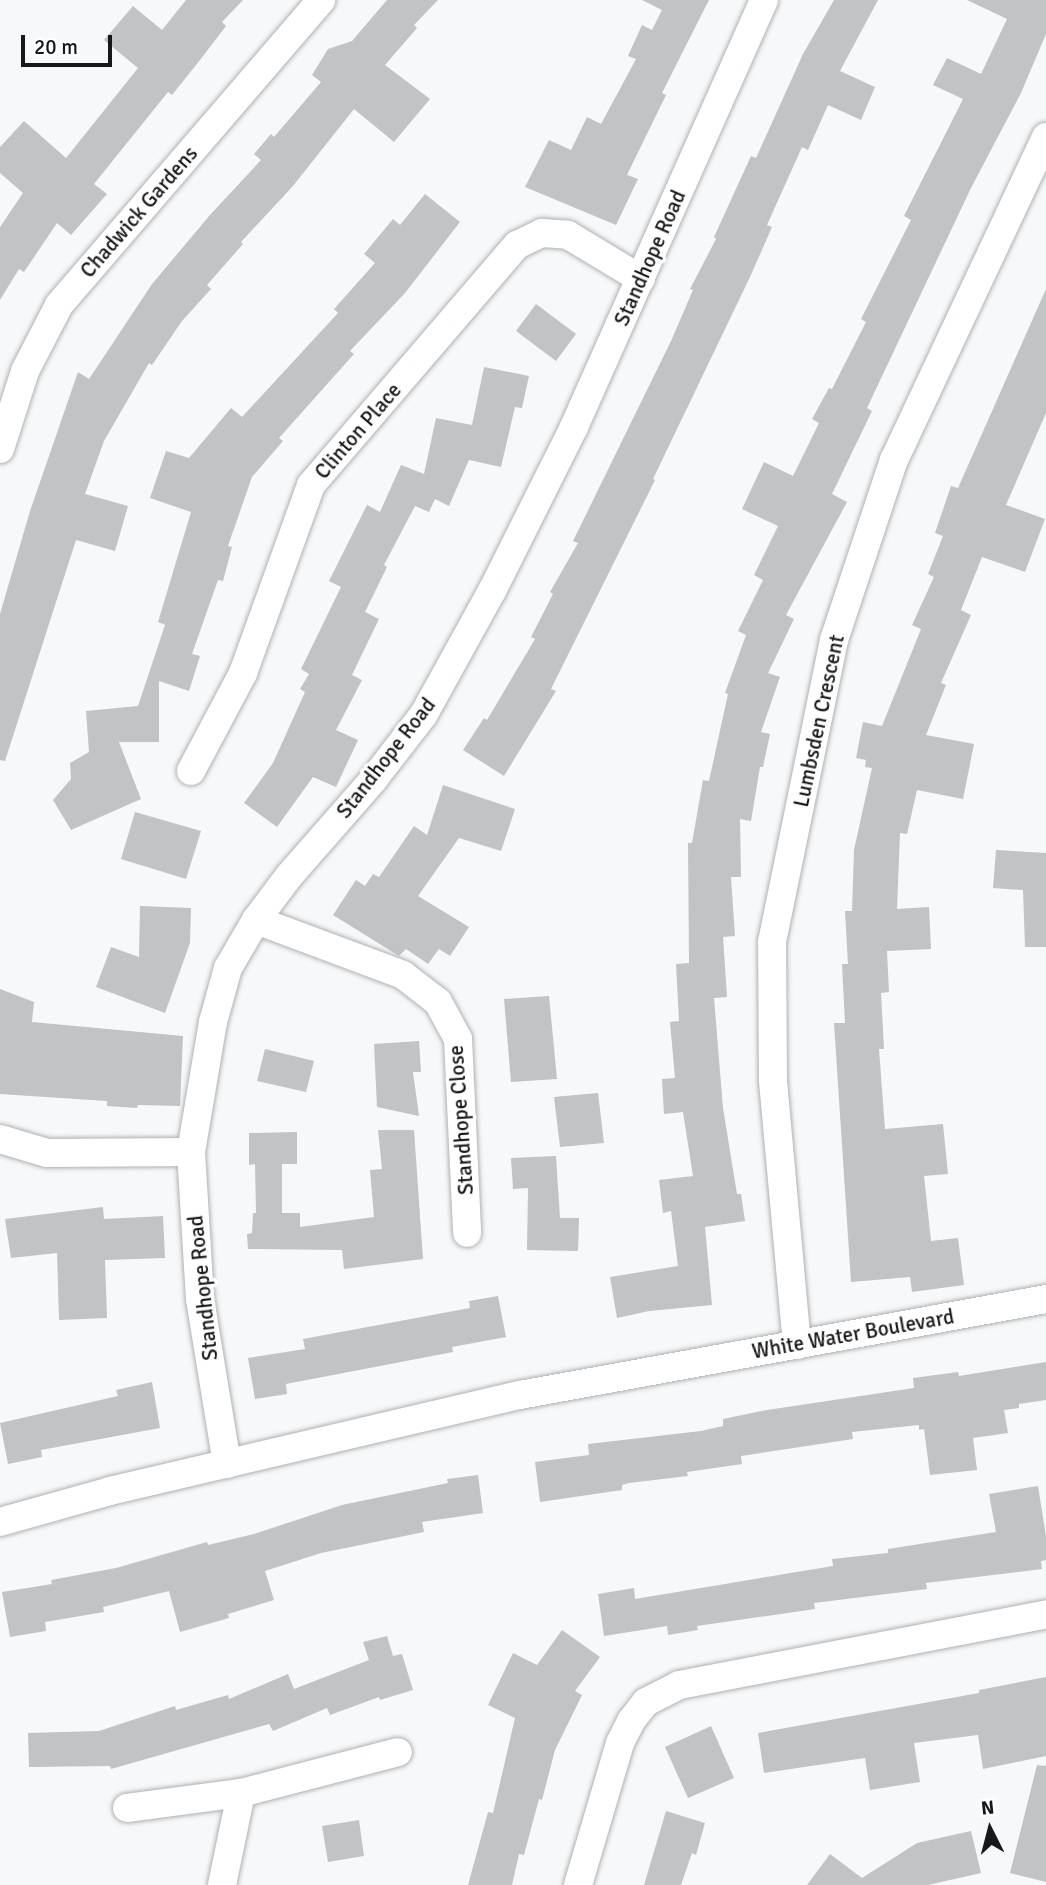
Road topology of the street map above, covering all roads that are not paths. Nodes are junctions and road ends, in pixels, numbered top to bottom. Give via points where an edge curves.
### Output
1 (321, 0) edge
2 (764, 0) edge
3 (1046, 137) edge
4 (641, 279) junction
5 (0, 449) edge
6 (191, 771) dead end
7 (256, 920) junction
8 (0, 1139) edge
9 (191, 1152) junction
10 (467, 1233) dead end
11 (1046, 1299) edge
12 (797, 1345) junction
13 (227, 1464) junction
14 (0, 1522) edge
15 (1046, 1614) edge
16 (398, 1752) dead end
17 (241, 1793) junction
18 (127, 1808) dead end
19 (222, 1885) edge
20 (578, 1885) edge

1 - 5 street, Chadwick Gardens via 59,305 25,371
2 - 4 street, Standhope Road
3 - 12 street, Lumbsden Crescent via 894,460 834,640 772,942 773,1080
4 - 6 street, Clinton Place via 568,235 542,233 517,245 312,485 243,673
4 - 7 street, Standhope Road via 498,579 424,714
7 - 9 street, Standhope Road via 225,979
7 - 10 street, Standhope Close via 403,975 438,1002 458,1039
8 - 9 street via 47,1153
9 - 13 street, Standhope Road via 200,1299
11 - 12 street, White Water Boulevard
12 - 13 street, White Water Boulevard via 520,1395
13 - 14 street, White Water Boulevard
15 - 20 street via 680,1685 646,1702 620,1743
16 - 17 street
17 - 18 street
17 - 19 street

